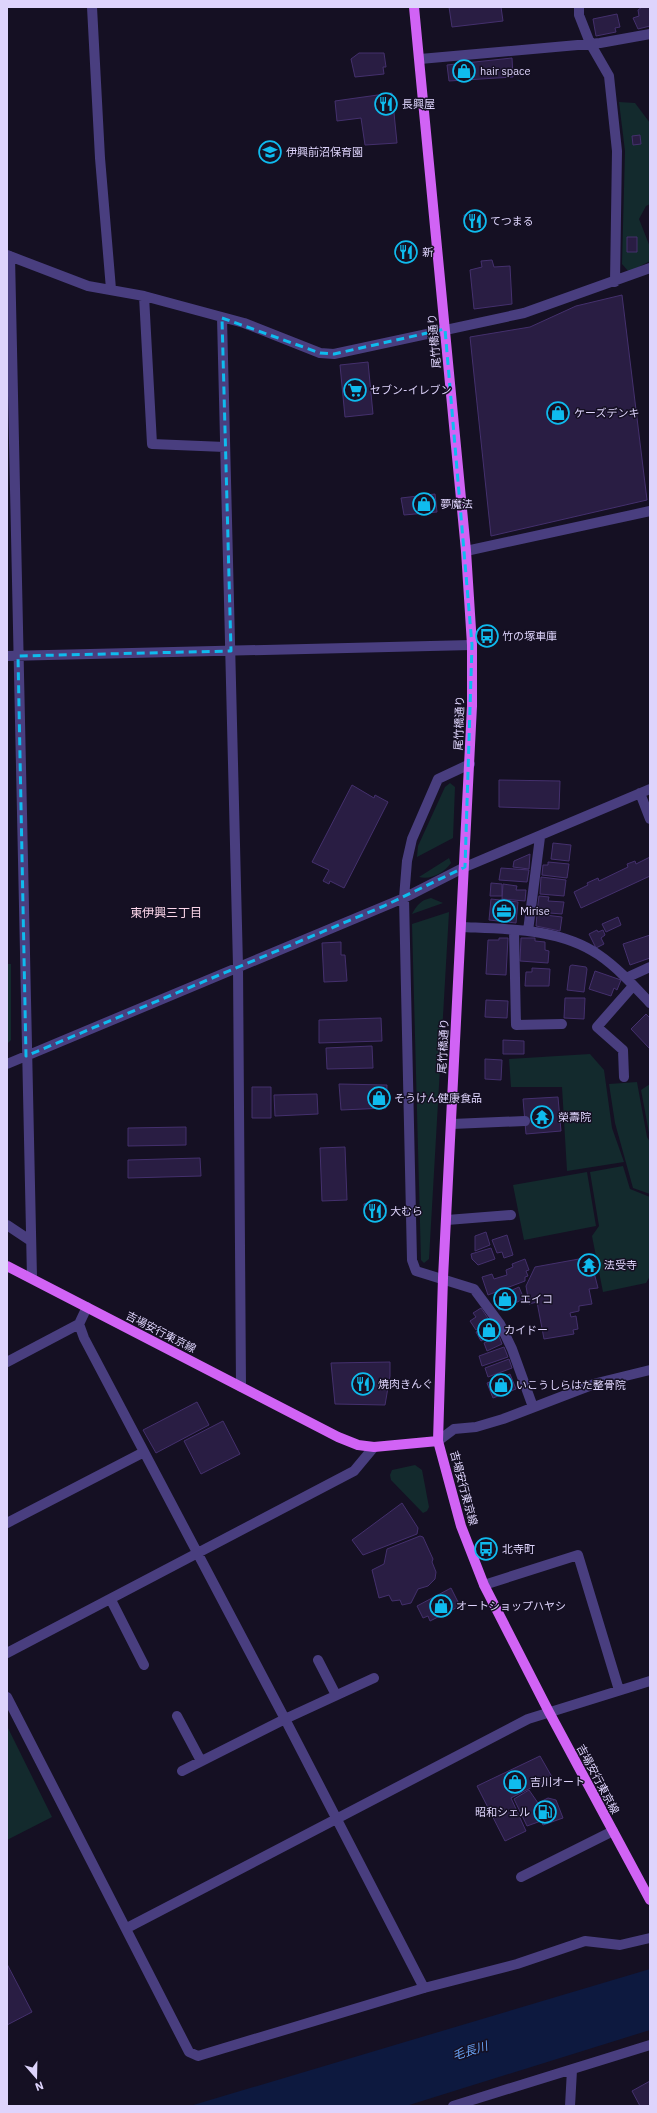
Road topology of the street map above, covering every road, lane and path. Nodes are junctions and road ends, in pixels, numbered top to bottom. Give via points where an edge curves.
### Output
1 (92, 7) edge
2 (414, 7) edge
3 (579, 7) edge
4 (650, 34) edge
5 (590, 43) junction
6 (420, 59) junction
7 (8, 256) edge
8 (650, 268) edge
9 (615, 282) junction
10 (111, 289) junction
11 (144, 296) junction
12 (222, 318) junction
13 (445, 329) junction
14 (225, 447) junction
15 (650, 511) edge
16 (466, 551) junction
17 (472, 645) junction
18 (231, 651) junction
19 (7, 656) edge
20 (18, 656) junction
21 (470, 764) junction
22 (645, 791) edge
23 (650, 819) edge
24 (540, 837) junction
25 (465, 867) junction
26 (404, 898) junction
27 (461, 927) junction
28 (514, 930) junction
29 (528, 931) junction
30 (238, 966) junction
31 (650, 967) edge
32 (629, 976) junction
33 (634, 986) junction
34 (650, 1003) edge
35 (562, 1024) dead end
36 (26, 1056) junction
37 (7, 1064) edge
38 (624, 1077) dead end
39 (525, 1121) dead end
40 (452, 1124) junction
41 (511, 1215) dead end
42 (446, 1220) junction
43 (7, 1225) edge
44 (31, 1241) junction
45 (7, 1266) edge
46 (32, 1278) junction
47 (443, 1278) junction
48 (87, 1307) junction
49 (79, 1324) junction
50 (7, 1362) edge
51 (650, 1370) edge
52 (241, 1387) junction
53 (533, 1407) junction
54 (438, 1441) junction
55 (374, 1447) junction
56 (144, 1452) junction
57 (7, 1524) edge
58 (198, 1554) junction
59 (484, 1585) junction
60 (111, 1600) junction
61 (7, 1653) edge
62 (318, 1660) dead end
63 (144, 1664) dead end
64 (374, 1678) dead end
65 (650, 1681) edge
66 (619, 1690) junction
67 (336, 1695) junction
68 (7, 1697) edge
69 (549, 1712) junction
70 (177, 1716) dead end
71 (285, 1719) junction
72 (201, 1762) junction
73 (182, 1771) dead end
74 (336, 1819) junction
75 (613, 1831) junction
76 (521, 1877) dead end
77 (650, 1900) edge
78 (127, 1928) junction
79 (650, 1938) edge
80 (424, 1988) junction
81 (650, 2045) edge
82 (572, 2070) junction
83 (453, 2106) edge
84 (570, 2106) edge

1 - 10 street via 100,158
2 - 6 main road, 尾竹橋通り
3 - 5 street via 579,15
4 - 5 street
5 - 6 street
5 - 9 street via 609,76 617,150
6 - 13 main road, 尾竹橋通り
7 - 10 street via 88,286
7 - 20 street
8 - 9 street
9 - 13 street via 524,313
10 - 11 street
11 - 12 street
11 - 14 street via 152,444
12 - 13 street via 244,323 320,353 334,354
12 - 14 street
13 - 16 main road, 尾竹橋通り
14 - 18 street
15 - 16 street
16 - 17 main road, 尾竹橋通り
17 - 18 street
17 - 21 main road, 尾竹橋通り
18 - 20 street
18 - 30 street
19 - 20 street
20 - 36 street
21 - 25 main road, 尾竹橋通り
21 - 26 street via 438,779 412,839
22 - 23 street
22 - 24 street
24 - 25 street
24 - 29 street
25 - 26 street
25 - 27 main road, 尾竹橋通り
26 - 30 street
26 - 47 street via 412,1260 416,1270
27 - 28 street
27 - 40 main road, 尾竹橋通り
28 - 29 street
28 - 35 street via 516,1025
29 - 32 street via 562,937 598,954
30 - 36 street
30 - 52 street
31 - 32 street
32 - 33 street
33 - 34 street
33 - 38 street via 597,1027 622,1050
36 - 37 street
36 - 44 street
39 - 40 street
40 - 42 main road, 尾竹橋通り
41 - 42 street
42 - 47 main road, 尾竹橋通り
43 - 44 street
44 - 46 street
45 - 46 main road, 吉場安行東京線
46 - 48 main road, 吉場安行東京線
47 - 53 street via 474,1289 500,1324
47 - 54 main road, 尾竹橋通り
48 - 49 street
48 - 52 main road, 吉場安行東京線
49 - 50 street
49 - 56 street
51 - 53 street via 597,1383
52 - 55 main road, 吉場安行東京線 via 338,1437 358,1445
53 - 54 street via 476,1427 454,1430
54 - 55 main road, 吉場安行東京線
54 - 59 main road, 吉場安行東京線 via 461,1526
55 - 58 street via 354,1471
56 - 57 street
56 - 58 street
58 - 60 street
58 - 71 street
59 - 66 street via 578,1555
59 - 69 main road, 吉場安行東京線
60 - 61 street
60 - 63 street
62 - 67 street
64 - 67 street
65 - 66 street
66 - 69 street
67 - 71 street
68 - 78 street
69 - 74 street via 528,1719
69 - 75 main road, 吉場安行東京線
70 - 72 street
71 - 72 street
71 - 74 street
72 - 73 street
74 - 78 street
74 - 80 street
75 - 76 street
75 - 77 main road, 吉場安行東京線
78 - 80 street via 189,2052 198,2056
79 - 80 street via 620,1945 585,1940 517,1964
81 - 82 street
82 - 83 street
82 - 84 street

